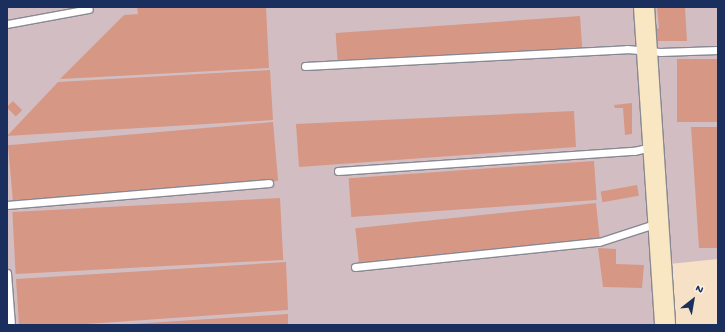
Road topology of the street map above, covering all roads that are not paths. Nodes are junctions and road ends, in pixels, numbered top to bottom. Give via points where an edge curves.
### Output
1 (644, 7) edge
2 (89, 9) dead end
3 (7, 24) edge
4 (646, 49) junction
5 (718, 50) edge
6 (305, 66) dead end
7 (654, 146) junction
8 (338, 171) dead end
9 (269, 183) dead end
10 (7, 206) edge
11 (658, 223) junction
12 (354, 267) dead end
13 (7, 273) edge
14 (11, 325) edge
15 (665, 325) edge

1 - 4 street
2 - 3 lane
4 - 5 lane via 660,52
4 - 6 lane
4 - 7 street
7 - 8 lane via 634,151
7 - 11 street
9 - 10 lane
11 - 12 lane via 599,242
11 - 15 street
13 - 14 lane

